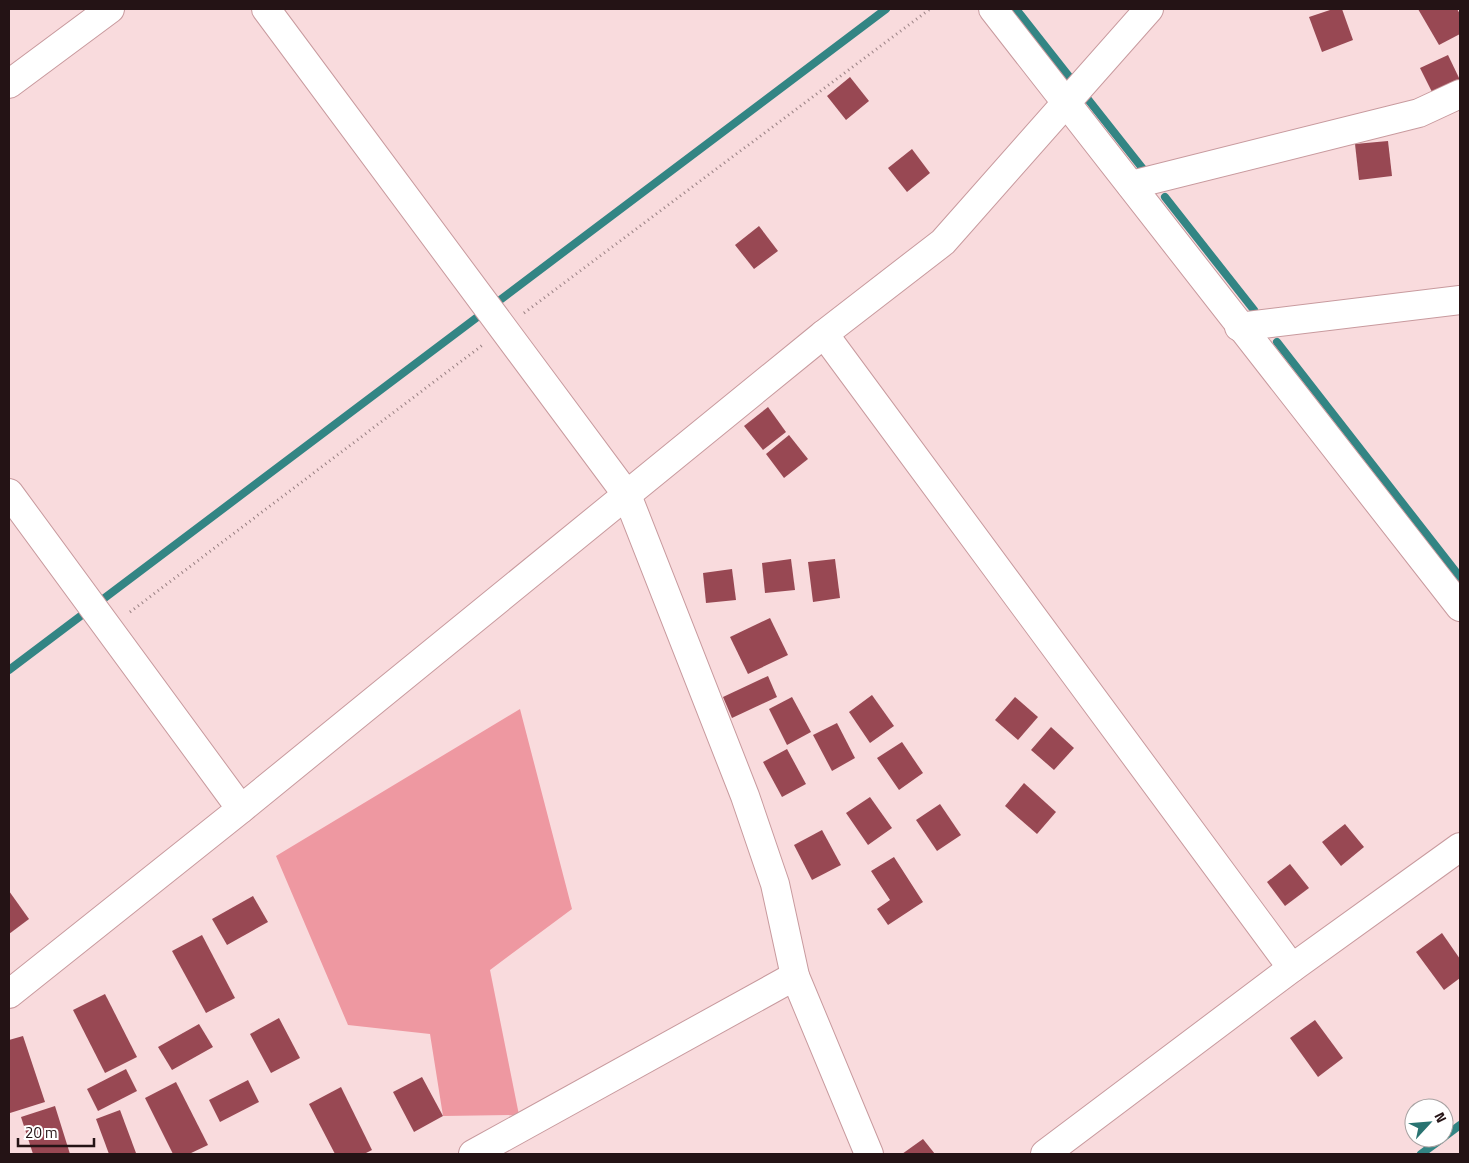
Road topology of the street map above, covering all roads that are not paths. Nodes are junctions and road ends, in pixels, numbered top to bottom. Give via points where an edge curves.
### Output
1 (110, 9) edge
2 (266, 9) edge
3 (993, 9) edge
4 (1149, 9) edge
5 (9, 84) edge
6 (1460, 94) edge
7 (1068, 100) junction
8 (1131, 184) junction
9 (1460, 300) edge
10 (1239, 327) junction
11 (824, 334) junction
12 (9, 493) edge
13 (627, 495) junction
14 (1460, 607) edge
15 (241, 809) junction
16 (1460, 847) edge
17 (1292, 968) junction
18 (795, 976) junction
19 (9, 994) edge
20 (473, 1154) edge
21 (869, 1154) edge
22 (1045, 1154) edge

1 - 5 street
2 - 13 street
3 - 7 street
4 - 7 street
6 - 8 street via 1419,113
7 - 8 street
7 - 11 street via 943,242
8 - 10 street
9 - 10 street
10 - 14 street
11 - 13 street
11 - 17 street
12 - 15 street
13 - 15 street
13 - 18 street via 745,796 775,884
15 - 19 street
16 - 17 street
17 - 22 street
18 - 20 street
18 - 21 street

